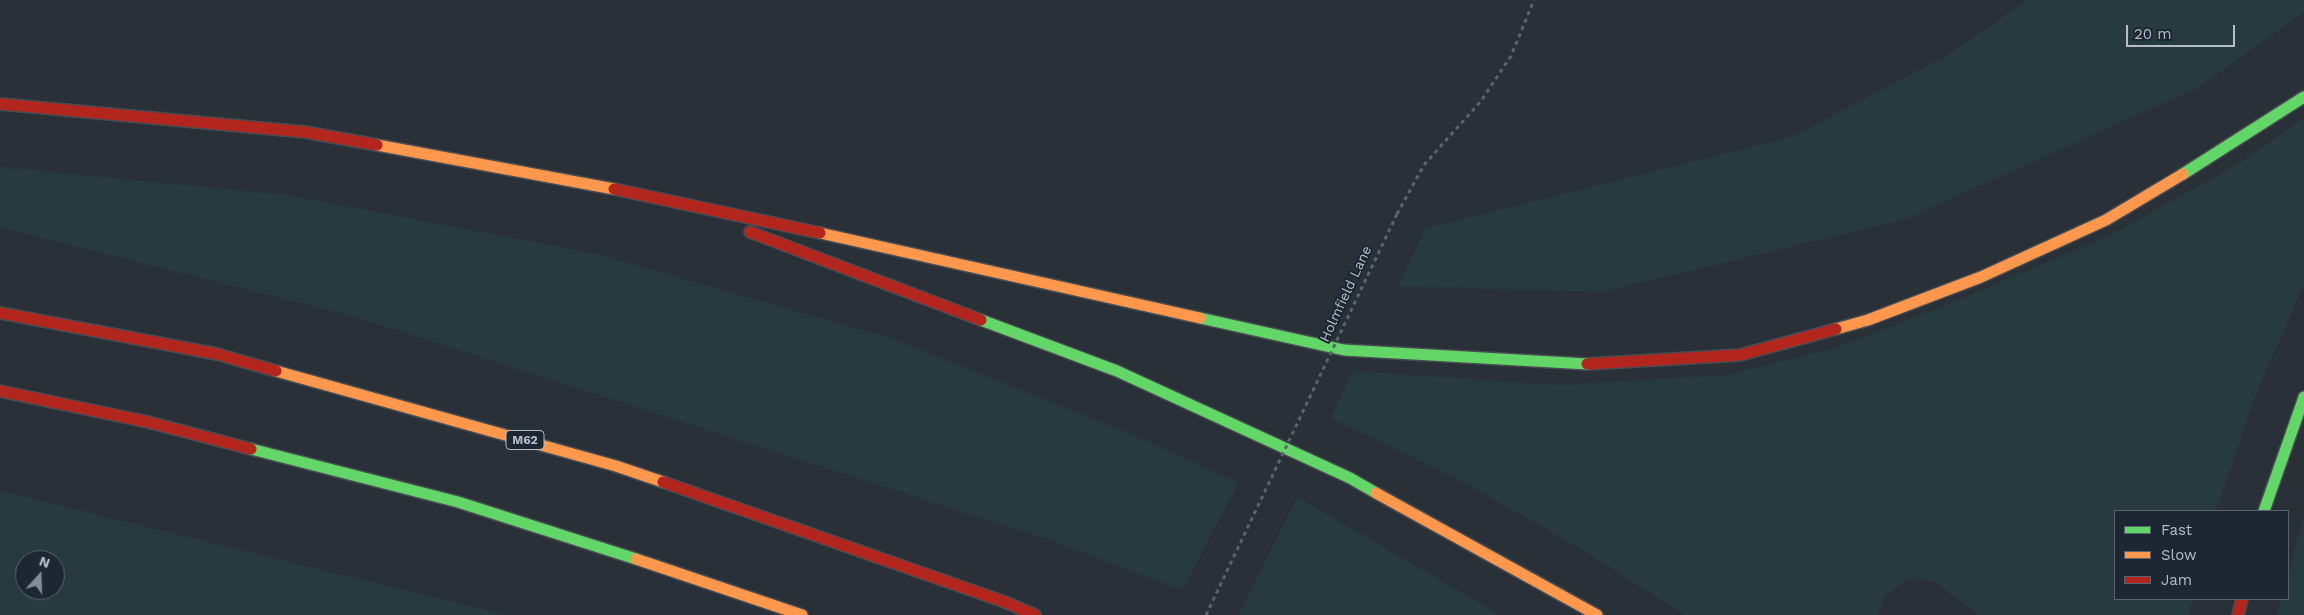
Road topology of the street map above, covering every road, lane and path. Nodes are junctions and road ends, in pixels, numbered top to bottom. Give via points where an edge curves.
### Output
1 (1534, 0) edge
2 (2304, 97) edge
3 (0, 104) edge
4 (657, 197) junction
5 (0, 313) edge
6 (0, 391) edge
7 (2304, 397) edge
8 (2264, 510) edge
9 (2242, 600) edge
10 (802, 615) edge
11 (1036, 615) edge
12 (1206, 615) edge
13 (1597, 615) edge
14 (2238, 615) edge

1 - 12 path, Holmfield Lane, bridge via 1511,56 1481,101 1424,165 1397,214
2 - 4 highway via 2246,136 2106,220 1981,277 1868,320 1740,355 1586,365 1344,350
3 - 4 highway via 305,132
4 - 13 highway via 1116,371 1350,478
5 - 11 highway, M62 via 217,354 616,466
6 - 10 highway via 148,422 458,502
7 - 8 highway
9 - 14 highway

